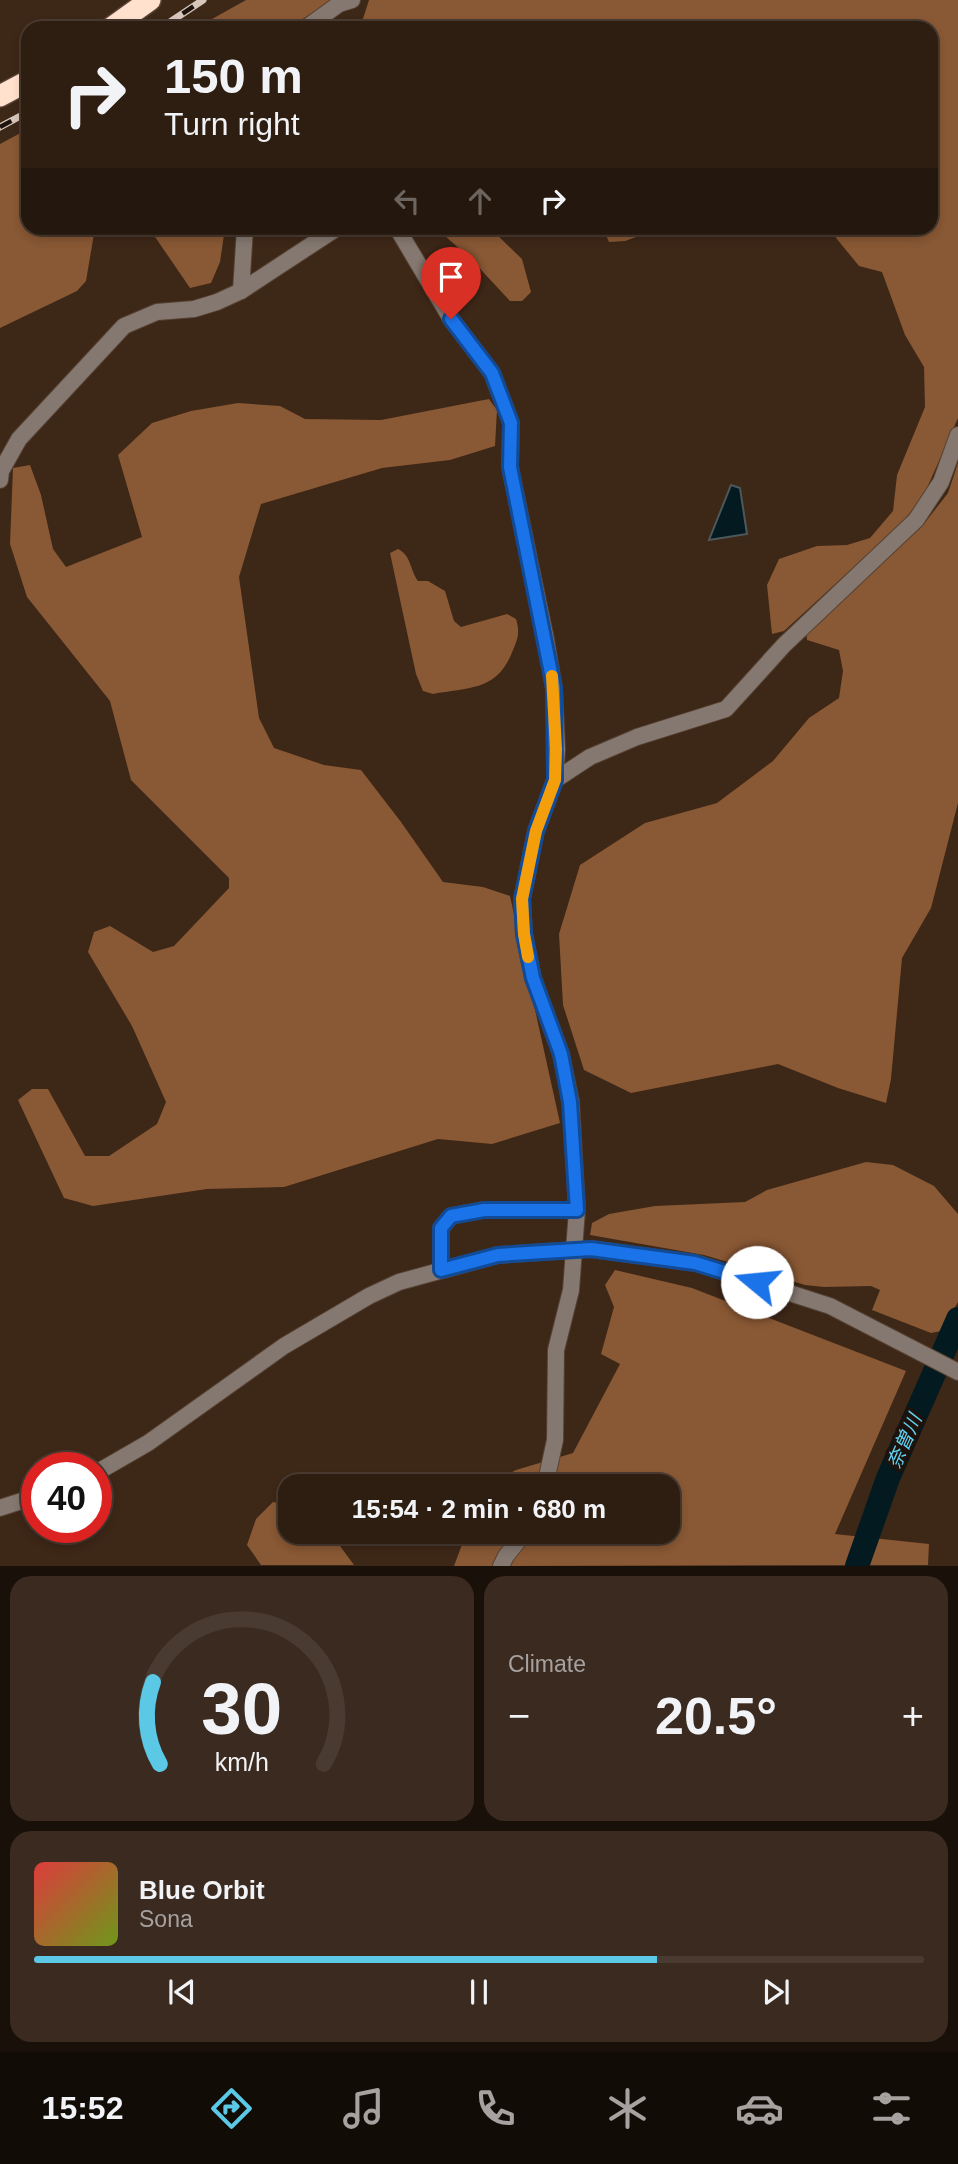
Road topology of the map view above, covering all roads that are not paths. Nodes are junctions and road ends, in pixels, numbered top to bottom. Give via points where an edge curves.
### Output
1 (150, 0) edge
2 (352, 0) edge
3 (121, 21) edge
4 (316, 21) edge
5 (21, 85) edge
6 (0, 96) edge
7 (245, 235) edge
8 (326, 235) edge
9 (401, 235) edge
10 (241, 291) junction
11 (958, 435) edge
12 (0, 480) edge
13 (555, 780) junction
14 (577, 1210) junction
15 (441, 1270) junction
16 (958, 1372) edge
17 (112, 1464) edge
18 (547, 1474) edge
19 (21, 1501) edge
20 (0, 1507) edge
21 (516, 1544) edge
22 (501, 1566) edge

1 - 3 highway
2 - 4 street
5 - 6 highway
7 - 10 street
8 - 10 street
9 - 13 street via 451,319 492,373 511,423 510,467 554,688
10 - 12 street via 217,303 157,312 124,326 19,439
11 - 13 street via 941,482 916,520 783,645 726,709 637,737 590,757
13 - 14 street via 536,831 522,899 533,978 561,1054 570,1102
14 - 15 street via 484,1210 451,1216 441,1228
14 - 18 street, bridge via 571,1290 556,1350 555,1440
15 - 16 street via 498,1255 591,1249 695,1263 831,1306
15 - 17 street via 369,1296 294,1339
19 - 20 street
21 - 22 street

